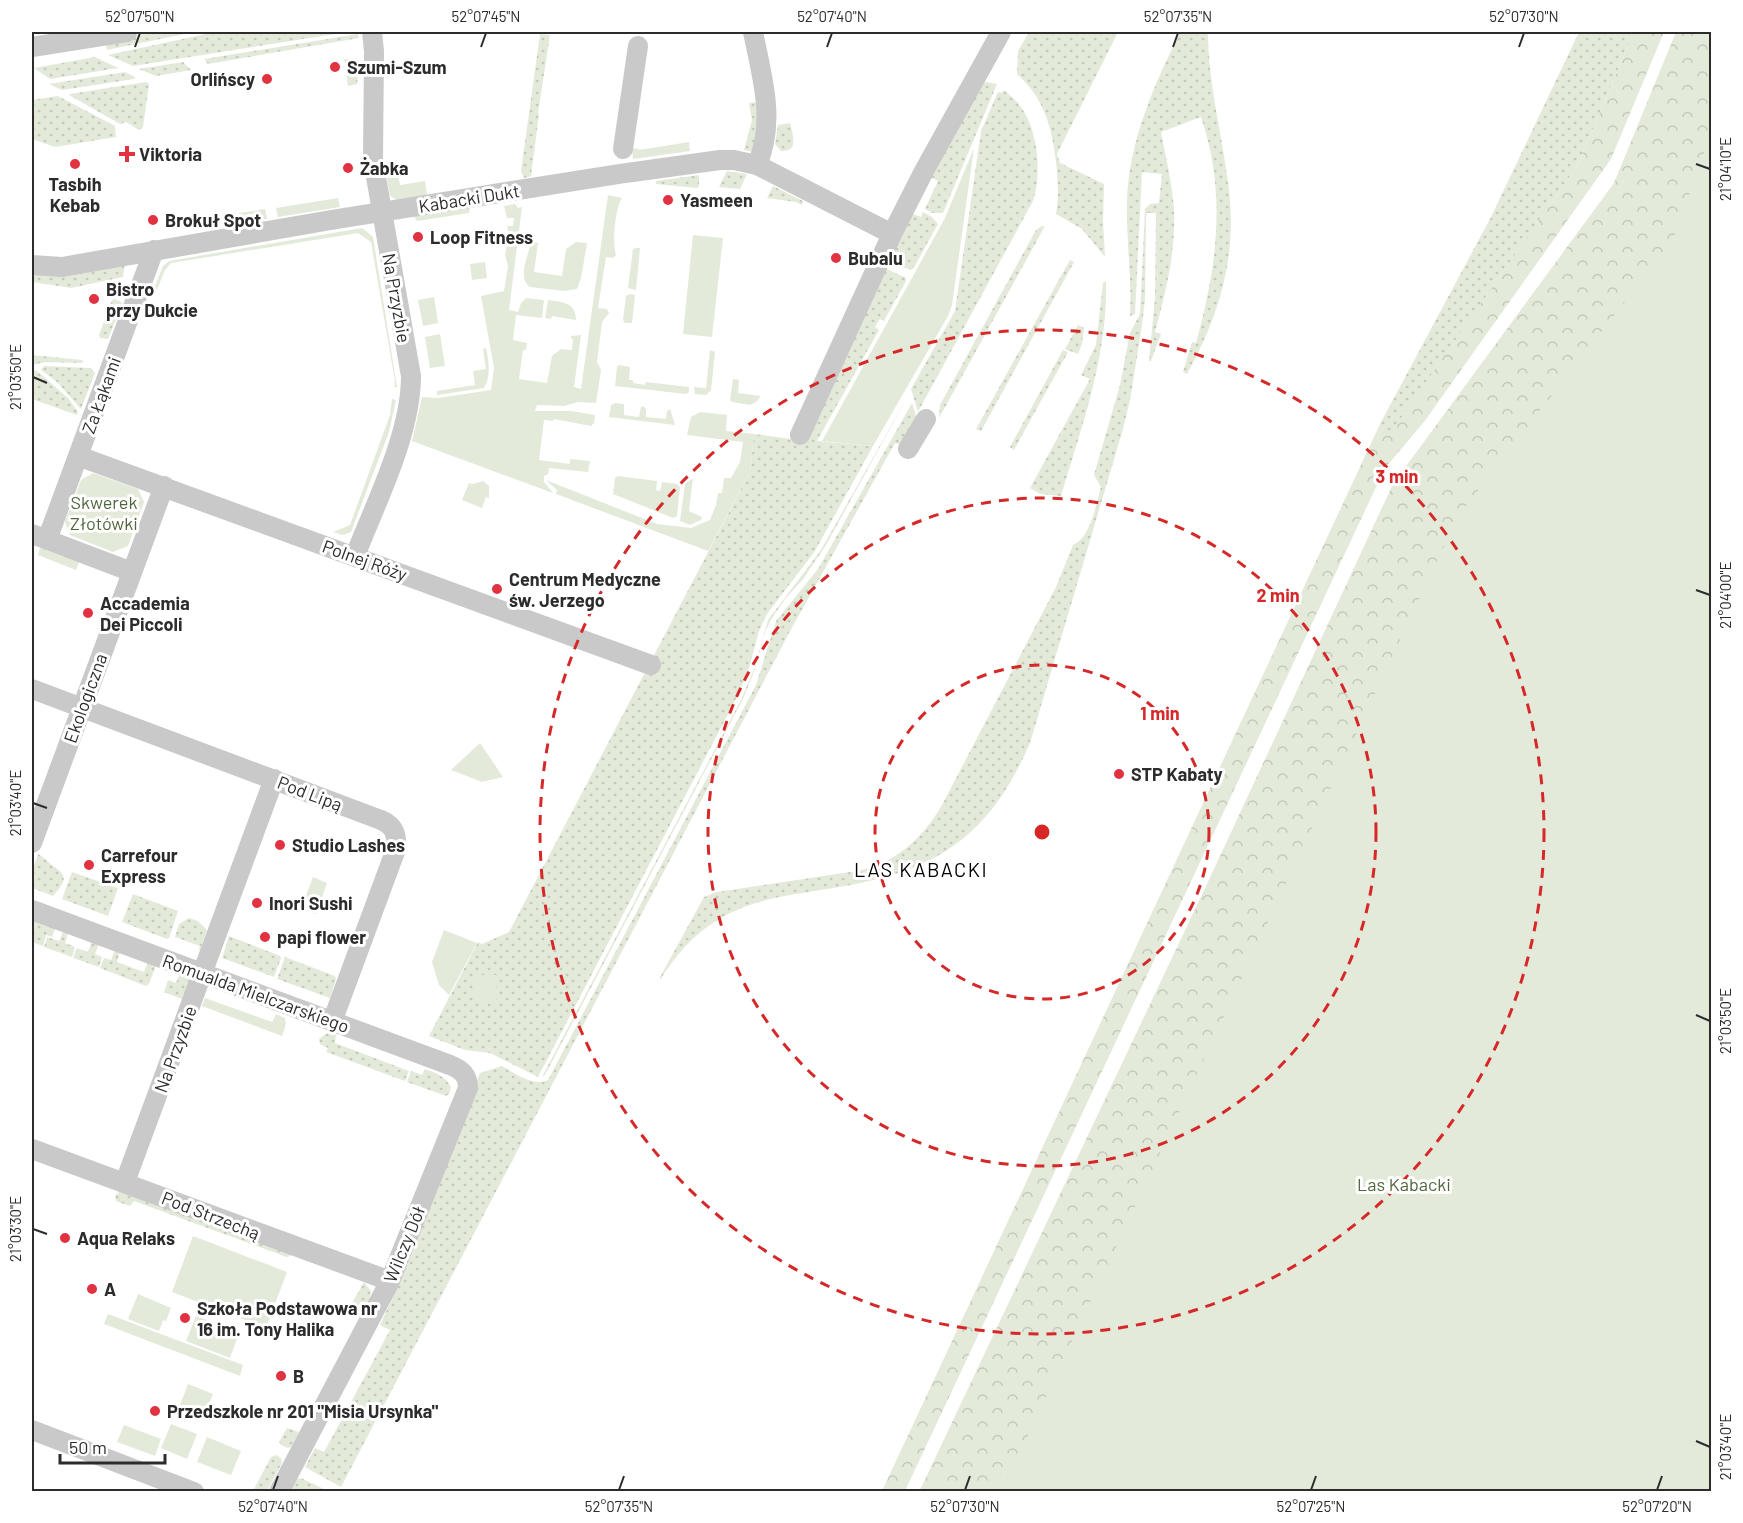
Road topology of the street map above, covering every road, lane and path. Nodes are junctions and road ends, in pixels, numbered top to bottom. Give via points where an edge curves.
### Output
1 (127, 32) edge
2 (372, 32) edge
3 (753, 32) edge
4 (1001, 32) edge
5 (638, 46) dead end
6 (32, 47) edge
7 (623, 150) dead end
8 (757, 165) junction
9 (382, 212) junction
10 (892, 234) junction
11 (154, 250) junction
12 (32, 265) edge
13 (926, 419) dead end
14 (800, 435) dead end
15 (908, 449) dead end
16 (78, 456) junction
17 (164, 486) junction
18 (39, 537) edge
19 (355, 556) junction
20 (132, 572) junction
21 (651, 665) dead end
22 (32, 689) edge
23 (82, 707) junction
24 (274, 779) junction
25 (32, 843) edge
26 (32, 910) edge
27 (203, 974) junction
28 (332, 1022) junction
29 (468, 1088) joint
30 (32, 1149) edge
31 (125, 1182) junction
32 (390, 1281) junction
33 (32, 1432) edge
34 (194, 1491) edge
35 (279, 1491) edge

1 - 6 street
2 - 9 street, Na Przyzbie via 372,148
3 - 8 street via 768,107 763,151
4 - 10 street
5 - 7 street
8 - 9 street, Kabacki Dukt via 720,160
8 - 10 street, Kabacki Dukt
9 - 11 street, Kabacki Dukt
9 - 19 street, Na Przyzbie via 411,376 410,404
10 - 14 street
11 - 12 street, Kabacki Dukt via 62,267
11 - 16 street, Za Łąkami
13 - 15 street
16 - 17 street, Polnej Róży
16 - 18 street, Za Łąkami
17 - 19 street, Polnej Róży
17 - 20 street, Ekologiczna
18 - 20 street
19 - 21 street, Polnej Róży
20 - 23 street, Ekologiczna
22 - 23 street, Pod Lipą
23 - 24 street, Pod Lipą
23 - 25 street, Ekologiczna
24 - 27 street, Na Przyzbie
24 - 28 street, Pod Lipą via 386,822 396,834 396,849
26 - 27 street, Romualda Mielczarskiego
27 - 28 street, Romualda Mielczarskiego
27 - 31 street, Na Przyzbie
28 - 29 street, Romualda Mielczarskiego via 460,1069 468,1080
29 - 32 street, Wilczy Dół
30 - 31 street, Pod Strzechą
31 - 32 street, Pod Strzechą
32 - 35 street, Wilczy Dół
33 - 34 street

